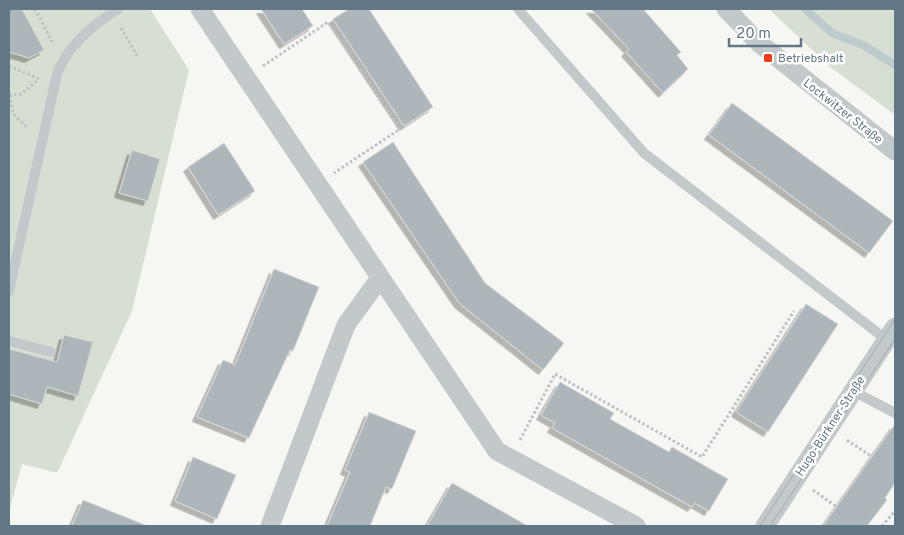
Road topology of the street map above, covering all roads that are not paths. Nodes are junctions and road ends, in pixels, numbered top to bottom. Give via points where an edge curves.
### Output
1 (200, 9) edge
2 (518, 9) edge
3 (726, 9) edge
4 (115, 11) edge
5 (895, 151) edge
6 (380, 278) junction
7 (9, 291) edge
8 (891, 333) edge
9 (9, 341) edge
10 (51, 352) dead end
11 (853, 391) junction
12 (895, 412) edge
13 (270, 526) edge
14 (636, 526) edge
15 (765, 526) edge

1 - 6 street
2 - 8 lane via 644,153
3 - 5 street, Lockwitzer Straße via 759,43
4 - 7 lane via 90,27 62,60
6 - 13 street via 346,325
6 - 14 street via 497,451
8 - 11 street, Hugo-Bürkner-Straße
9 - 10 lane
11 - 12 lane
11 - 15 street, Hugo-Bürkner-Straße

